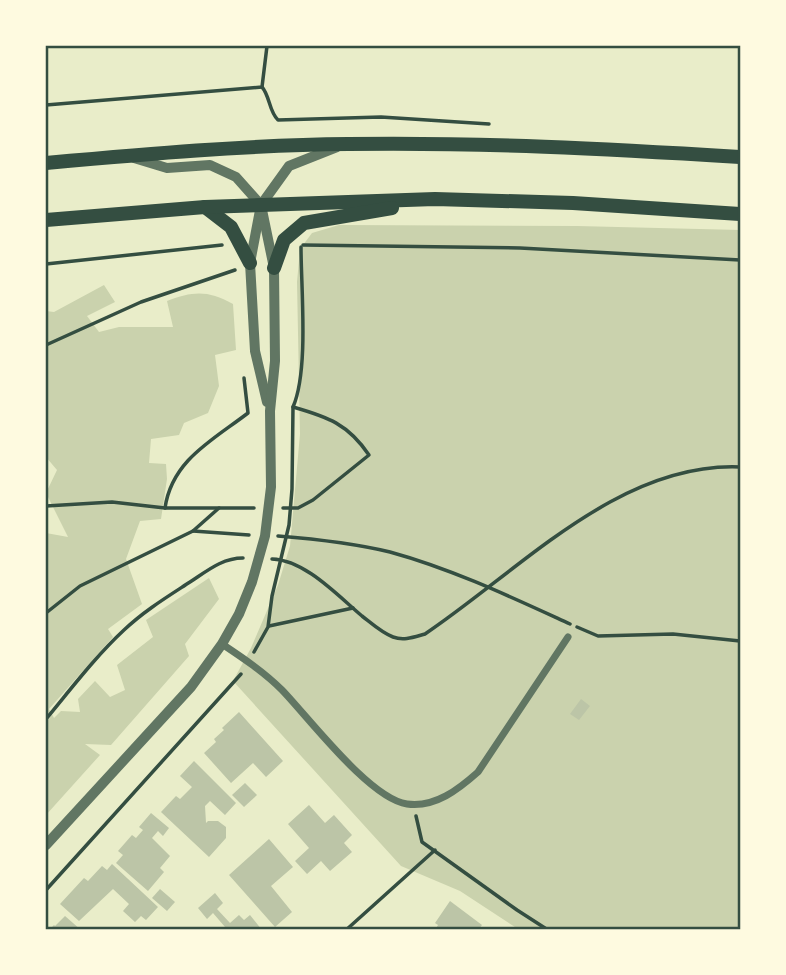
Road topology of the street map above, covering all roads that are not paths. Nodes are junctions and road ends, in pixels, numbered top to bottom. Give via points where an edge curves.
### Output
1 (346, 144) junction
2 (128, 156) junction
3 (740, 157) edge
4 (46, 163) edge
5 (435, 200) junction
6 (261, 205) junction
7 (205, 206) junction
8 (740, 214) edge
9 (46, 220) edge
10 (250, 263) junction
11 (274, 268) junction
12 (270, 411) junction
13 (568, 637) road end
14 (222, 644) junction
15 (46, 845) edge

1 - 2 main road
1 - 3 main road via 569,146
1 - 6 street via 289,166
2 - 4 main road
2 - 6 street via 167,168 210,165 236,177
5 - 6 main road
5 - 8 main road via 573,202
5 - 11 main road via 304,223 284,240
6 - 7 main road
6 - 10 street
6 - 11 street
7 - 9 main road
7 - 10 main road via 231,227
10 - 12 street via 255,351
11 - 12 street via 275,361
12 - 14 street via 271,487 265,536 252,582
13 - 14 street via 478,772 440,799 413,804 390,798 363,778 280,688
14 - 15 street via 191,687

